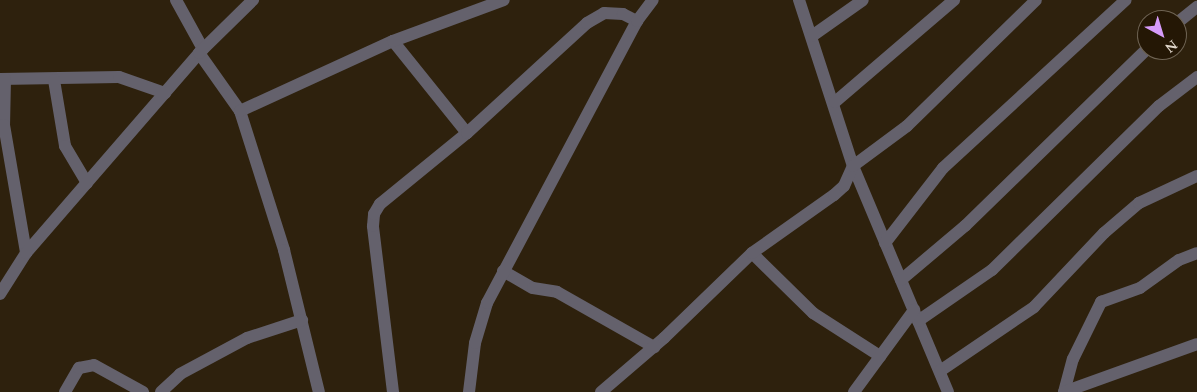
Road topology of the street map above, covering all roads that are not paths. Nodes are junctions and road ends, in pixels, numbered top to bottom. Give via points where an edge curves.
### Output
1 (176, 0) edge
2 (253, 0) edge
3 (504, 0) edge
4 (653, 0) edge
5 (798, 0) edge
6 (863, 0) edge
7 (954, 0) edge
8 (1036, 0) edge
9 (1126, 0) edge
10 (1197, 7) edge
11 (1187, 15) edge
12 (636, 21) junction
13 (812, 36) junction
14 (393, 41) junction
15 (201, 51) junction
16 (1137, 59) edge
17 (1197, 77) edge
18 (3, 79) edge
19 (54, 80) junction
20 (165, 93) junction
21 (835, 102) junction
22 (240, 111) junction
23 (2, 126) edge
24 (467, 133) junction
25 (853, 166) junction
26 (1197, 176) edge
27 (87, 183) junction
28 (885, 243) junction
29 (1197, 252) edge
30 (26, 253) junction
31 (752, 253) junction
32 (503, 271) junction
33 (901, 280) junction
34 (0, 294) edge
35 (916, 315) junction
36 (302, 320) junction
37 (1197, 344) edge
38 (654, 347) junction
39 (880, 356) junction
40 (940, 371) junction
41 (65, 392) edge
42 (143, 392) edge
43 (161, 392) edge
44 (319, 392) edge
45 (393, 392) edge
46 (469, 392) edge
47 (601, 392) edge
48 (854, 392) edge
49 (948, 392) edge
50 (1064, 392) edge

1 - 15 street
2 - 15 street
3 - 14 street
4 - 12 street
5 - 13 street
6 - 13 street
7 - 21 street
8 - 25 street via 907,126
9 - 28 street via 943,168
10 - 11 street
12 - 24 street via 623,14 609,13 587,23
12 - 32 street
13 - 21 street
14 - 22 street
14 - 24 street
15 - 20 street
15 - 22 street
16 - 33 street via 965,226
17 - 35 street via 1159,106 992,270
18 - 19 street
18 - 23 street
19 - 20 street via 120,78
19 - 27 street via 65,146
20 - 27 street
21 - 25 street
22 - 36 street via 284,250
23 - 30 street
24 - 45 street via 393,193 374,214
25 - 28 street
25 - 31 street via 844,186 834,195
26 - 40 street via 1139,203 1028,312
27 - 30 street
28 - 33 street
29 - 50 street via 1179,260 1140,288 1101,302 1073,359
30 - 34 street
31 - 38 street
31 - 39 street via 813,313
32 - 38 street via 533,288 557,292
32 - 46 street via 480,324
33 - 35 street
35 - 39 street
35 - 40 street
36 - 43 street via 246,338 180,374
36 - 44 street
37 - 50 street
38 - 47 street
39 - 48 street
40 - 49 street
41 - 42 street via 79,368 94,365

